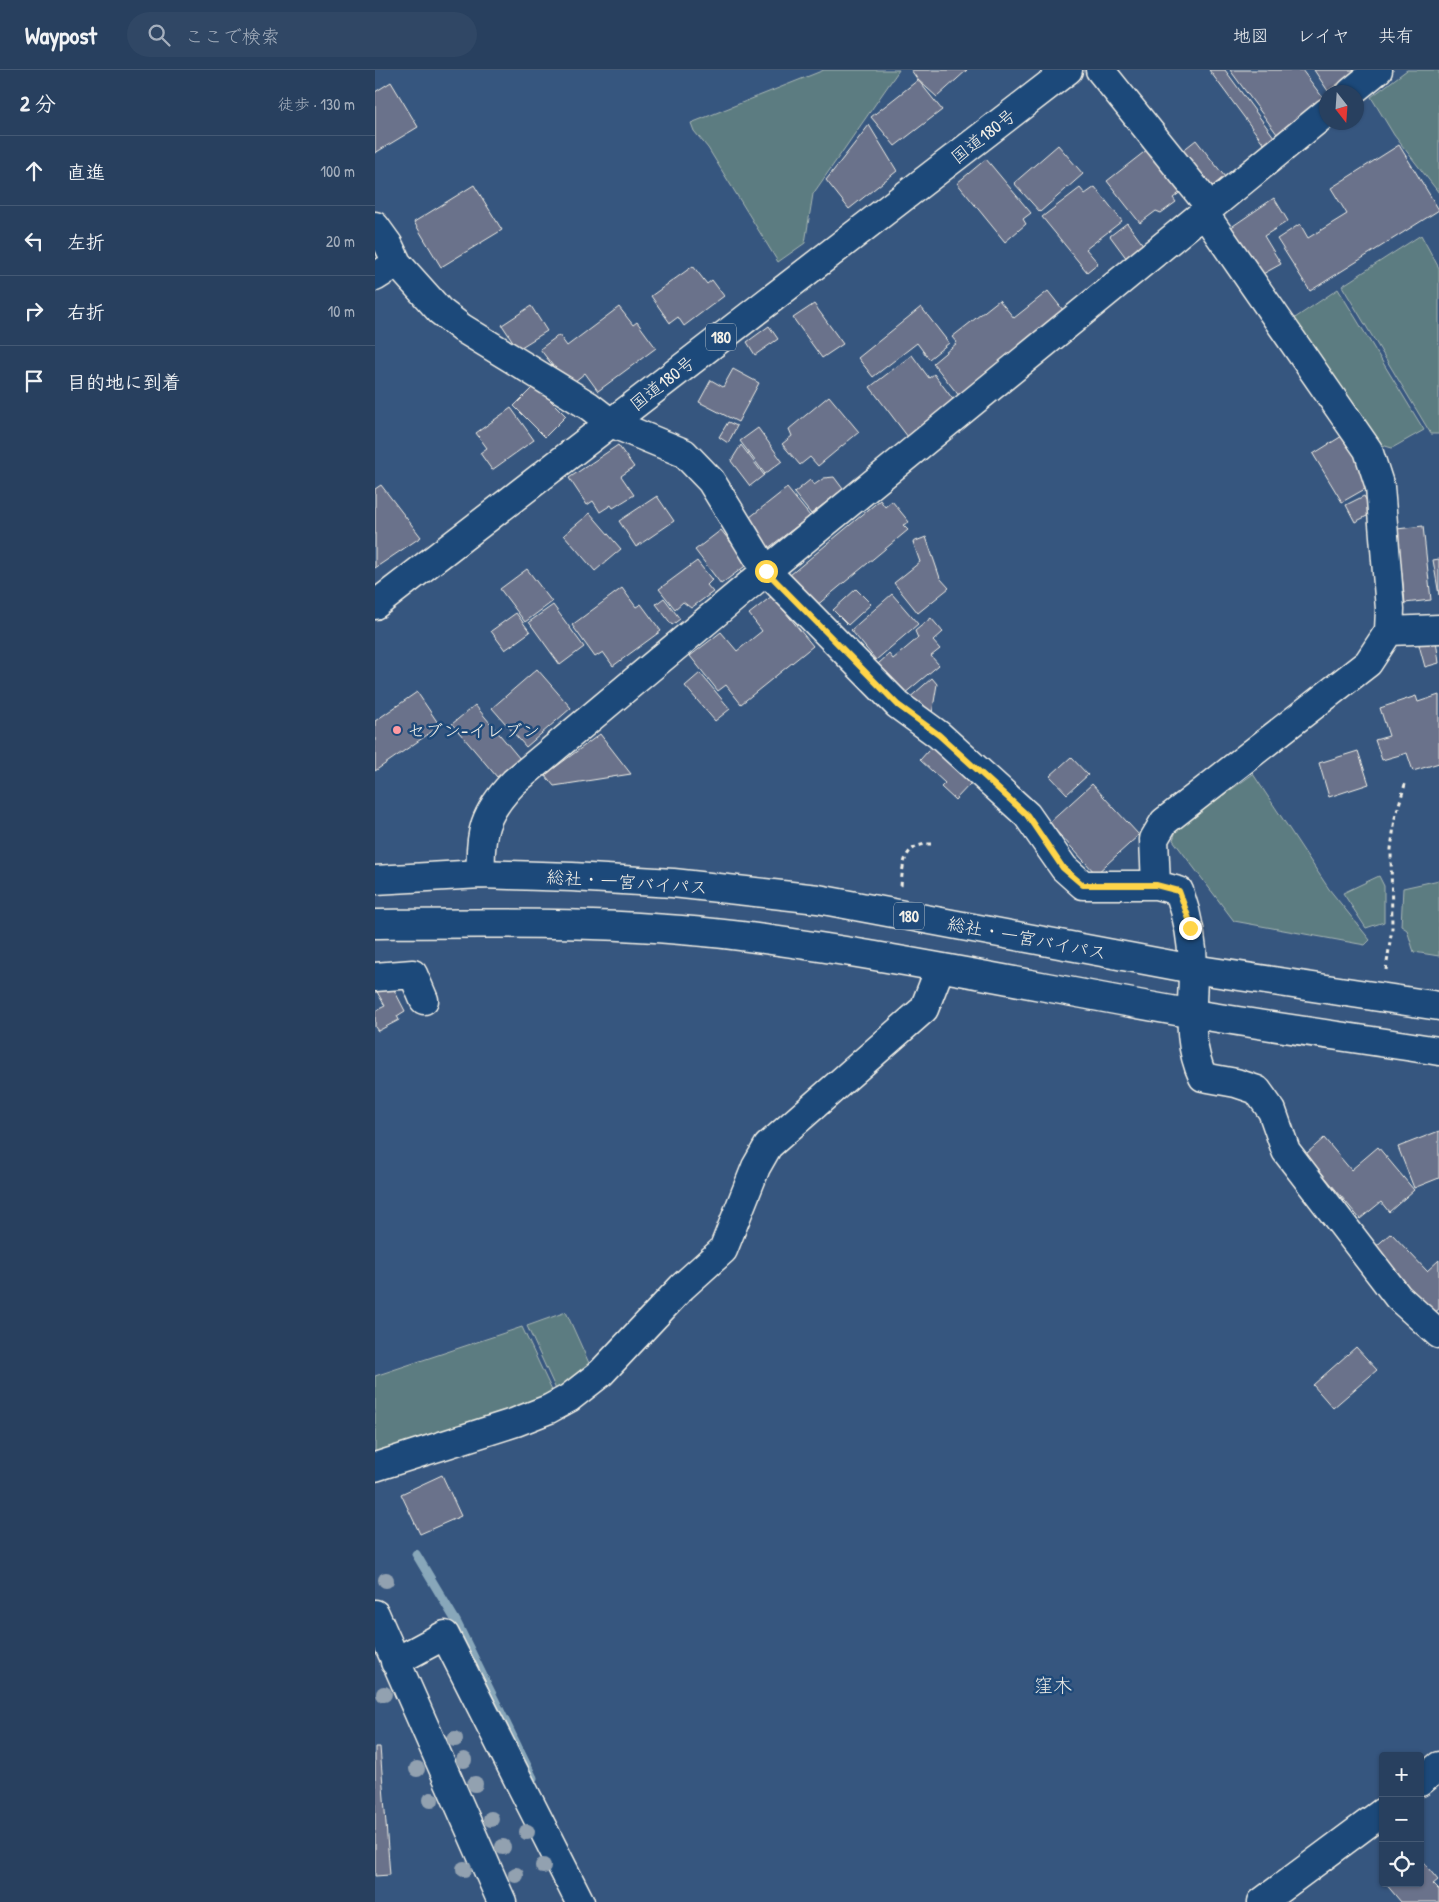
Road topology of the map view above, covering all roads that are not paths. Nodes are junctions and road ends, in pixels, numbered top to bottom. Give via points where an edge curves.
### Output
1 (1068, 70) edge
2 (1100, 70) edge
3 (1378, 70) edge
4 (1360, 85) edge
5 (1319, 119) edge
6 (1207, 210) junction
7 (375, 226) edge
8 (386, 270) edge
9 (611, 423) junction
10 (766, 571) junction
11 (375, 604) edge
12 (1439, 629) edge
13 (1389, 631) junction
14 (481, 874) junction
15 (375, 880) edge
16 (1156, 885) junction
17 (375, 924) edge
18 (940, 968) junction
19 (1193, 969) junction
20 (375, 977) edge
21 (424, 1000) dead end
22 (1439, 1006) edge
23 (1191, 1013) junction
24 (1439, 1051) edge
25 (1439, 1334) edge
26 (375, 1467) edge
27 (375, 1614) edge
28 (395, 1662) junction
29 (1439, 1766) edge
30 (1424, 1779) edge
31 (1379, 1815) edge
32 (502, 1902) edge
33 (580, 1902) edge
34 (1262, 1902) edge

1 - 9 main road, 国道180号 / 180
2 - 6 main road
3 - 4 main road
5 - 6 main road
6 - 10 main road
6 - 13 main road via 1368,450 1380,487 1384,516
7 - 8 main road via 388,244
8 - 9 main road via 462,328 589,406
9 - 10 main road via 684,453 711,482
9 - 11 main road, 国道180号 / 180
10 - 14 main road via 499,796 486,818 480,845
10 - 16 main road via 898,705 939,735 1027,815 1063,868 1083,885
12 - 13 main road
13 - 16 main road via 1368,663 1164,822 1154,838
14 - 15 main road, 総社・一宮バイパス / 180
14 - 19 main road, 総社・一宮バイパス / 180 via 673,883 818,899
16 - 19 main road via 1179,891 1189,919
17 - 18 main road via 632,926 749,938
18 - 23 main road
18 - 26 main road via 923,1009 768,1146 756,1167 723,1250 601,1373 549,1409
19 - 22 main road, 総社・一宮バイパス / 180
19 - 23 main road
20 - 21 main road via 413,974
23 - 24 main road
23 - 25 main road via 1194,1057 1203,1076 1257,1090 1272,1111 1286,1151 1398,1297
27 - 28 main road
28 - 32 main road
28 - 33 main road via 445,1635
29 - 30 main road
31 - 34 main road

